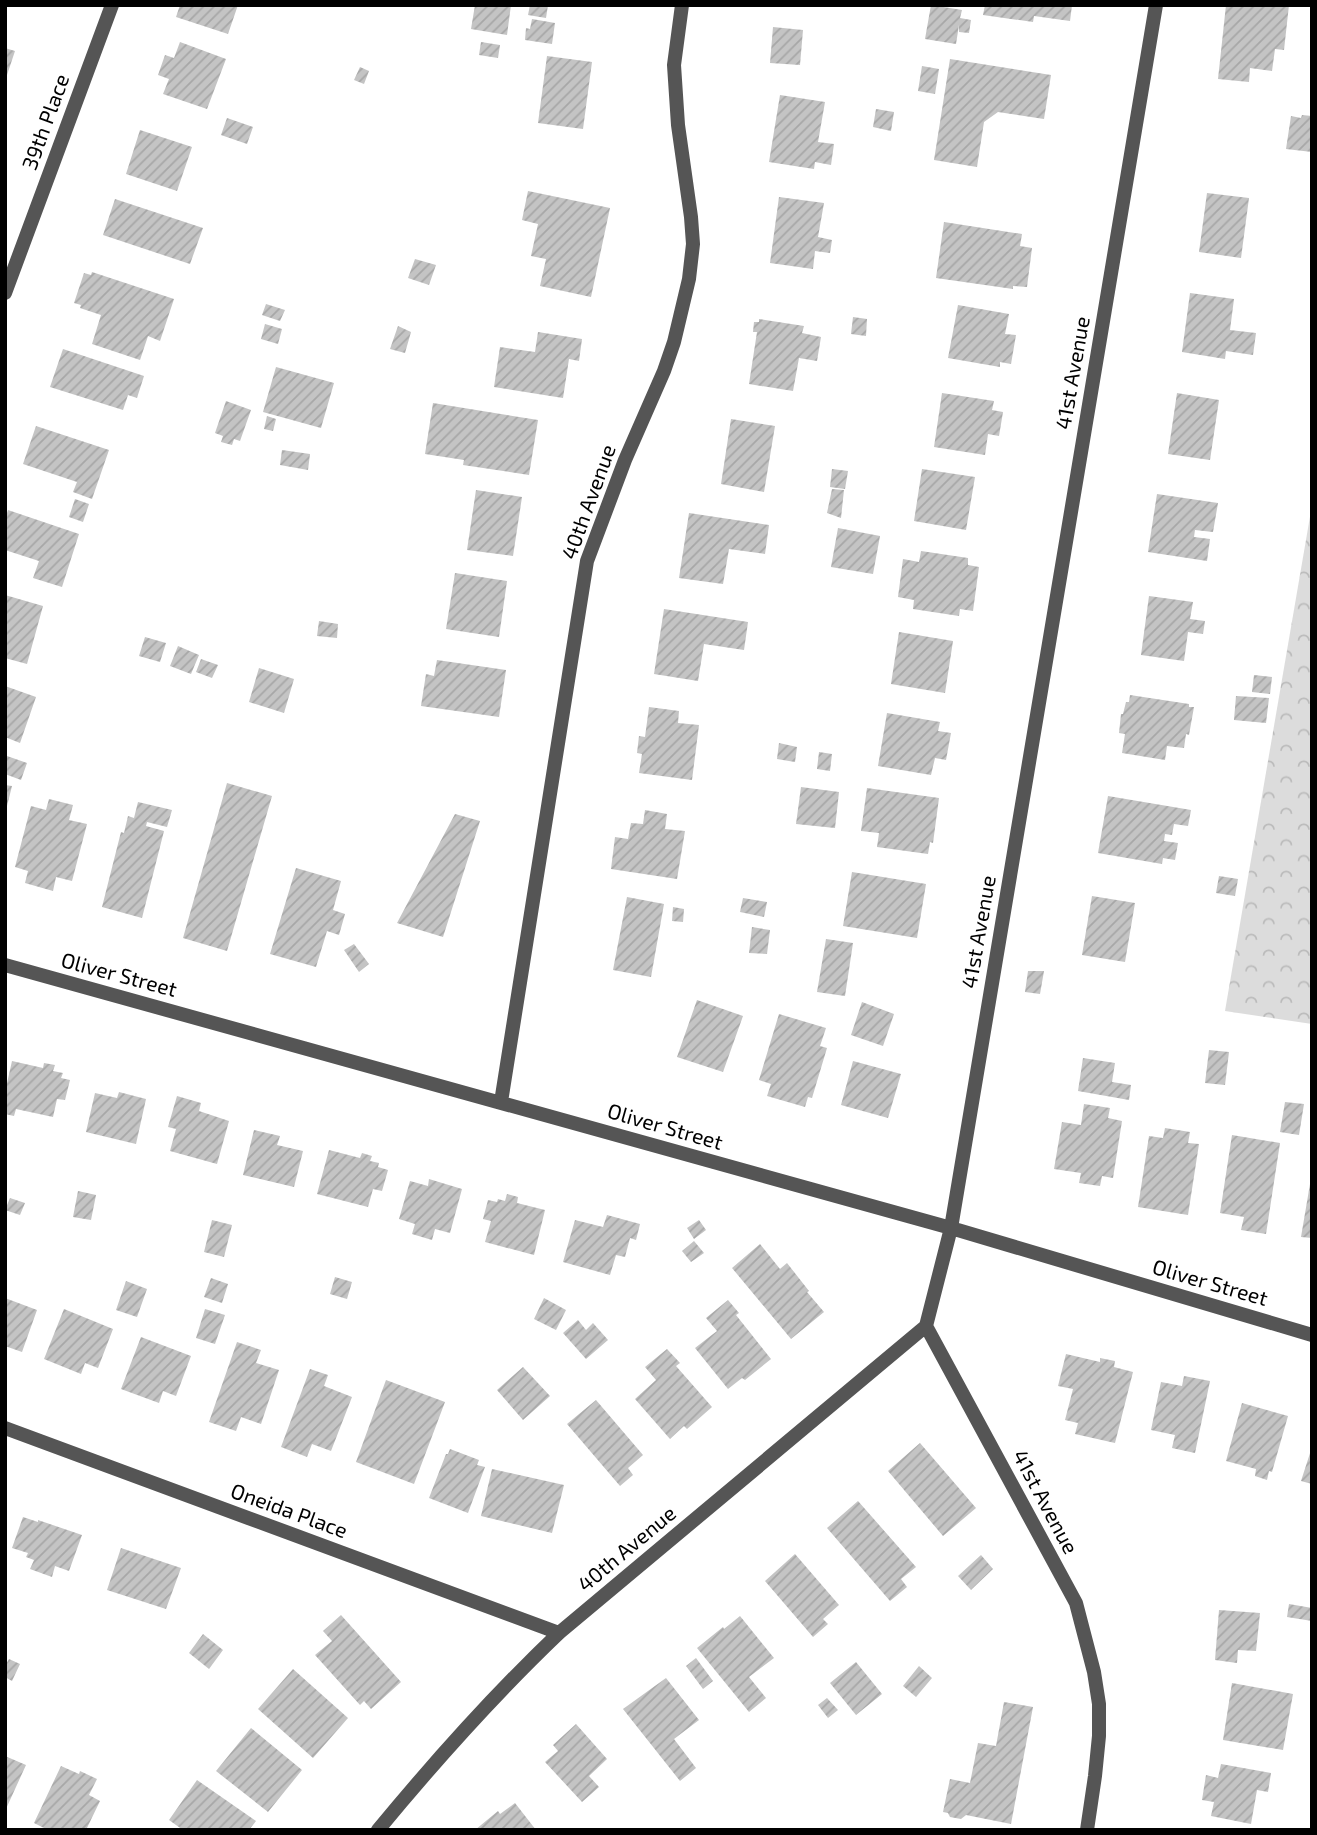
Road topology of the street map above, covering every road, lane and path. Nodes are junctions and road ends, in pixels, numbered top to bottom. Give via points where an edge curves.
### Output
1 (112, 5) edge
2 (682, 5) edge
3 (1156, 5) edge
4 (5, 293) edge
5 (5, 965) edge
6 (501, 1102) junction
7 (951, 1228) junction
8 (926, 1326) junction
9 (1312, 1335) edge
10 (5, 1428) edge
11 (559, 1633) junction
12 (378, 1830) edge
13 (1087, 1830) edge

1 - 4 street, 39th Place
2 - 6 street, 40th Avenue via 674,65 693,244 689,279 664,371 587,561
3 - 7 street, 41st Avenue
5 - 6 street, Oliver Street
6 - 7 street, Oliver Street
7 - 8 street, 41st Avenue
7 - 9 street, Oliver Street
8 - 11 street, 40th Avenue
8 - 13 street, 41st Avenue via 1076,1603 1099,1704 1096,1776
10 - 11 street, Oneida Place
11 - 12 street, 40th Avenue via 469,1725

